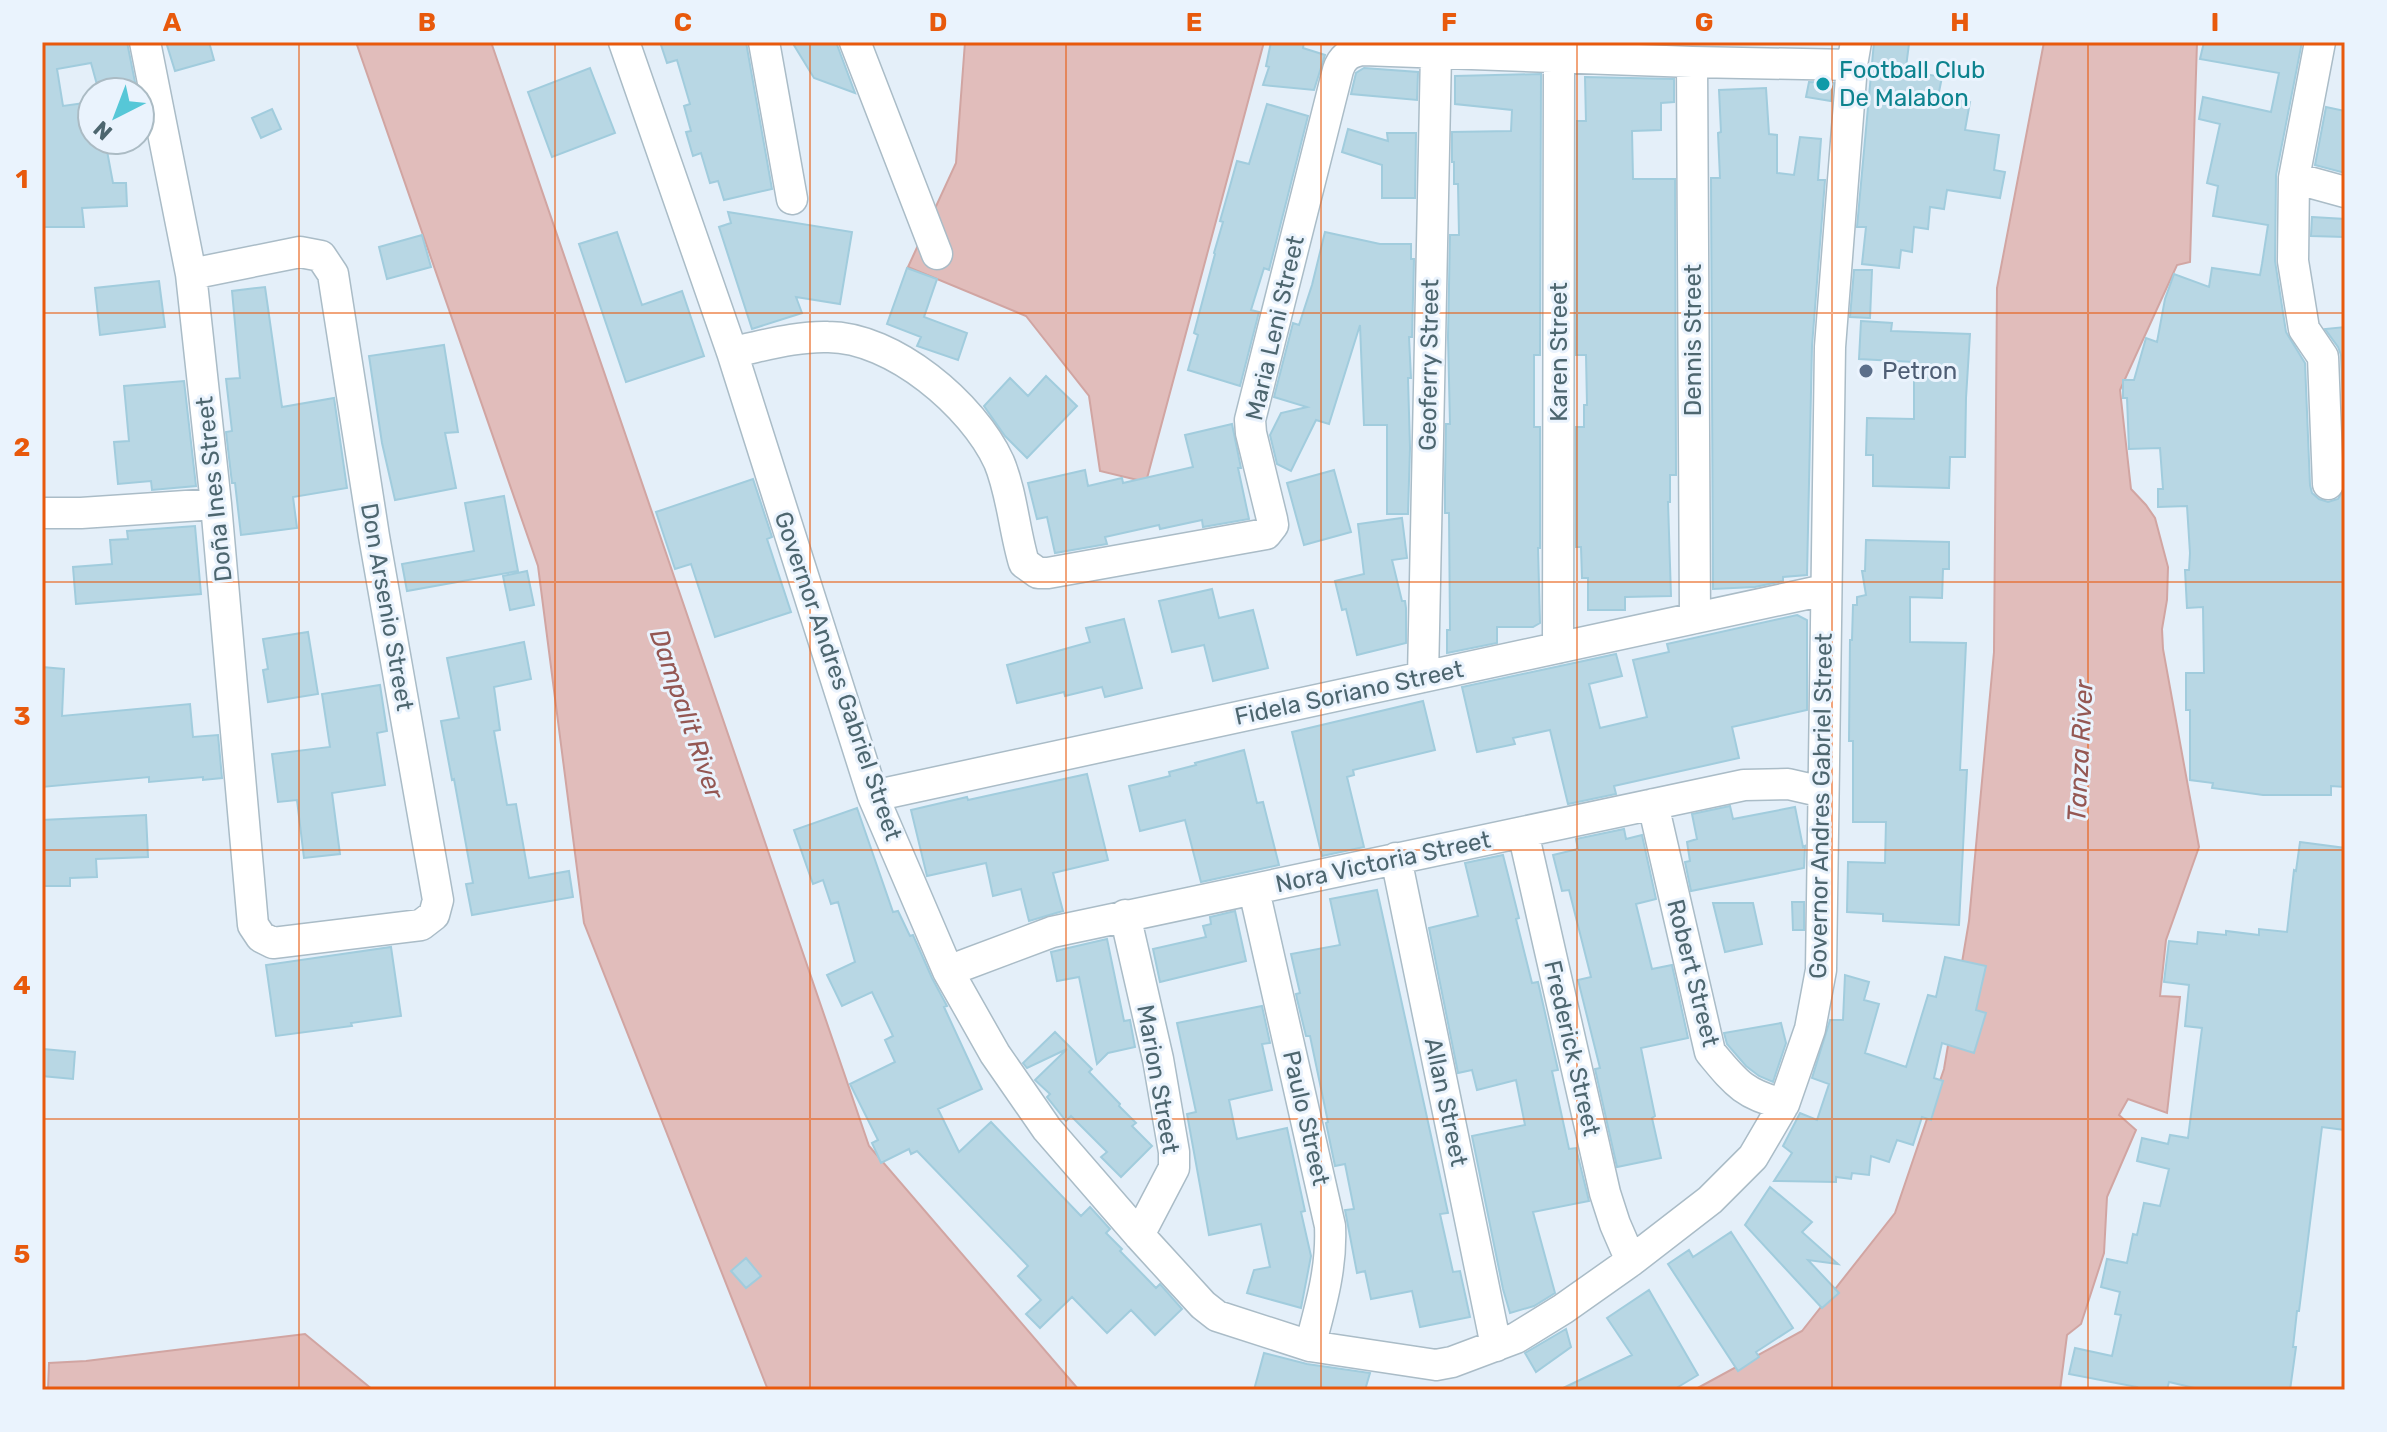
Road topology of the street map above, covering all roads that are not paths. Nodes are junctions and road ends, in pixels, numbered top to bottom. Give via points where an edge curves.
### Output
1 (145, 42) edge
2 (624, 42) edge
3 (764, 42) edge
4 (855, 42) edge
5 (2320, 42) edge
6 (1632, 51) edge
7 (1731, 52) edge
8 (1436, 53) junction
9 (1854, 54) edge
10 (1559, 57) junction
11 (1692, 62) junction
12 (2294, 178) junction
13 (2345, 192) edge
14 (792, 199) dead end
15 (937, 254) dead end
16 (191, 274) junction
17 (732, 352) junction
18 (2328, 484) dead end
19 (216, 504) junction
20 (42, 513) edge
21 (1825, 590) junction
22 (1695, 618) junction
23 (1558, 648) junction
24 (1423, 677) junction
25 (1823, 792) junction
26 (873, 796) junction
27 (1653, 804) junction
28 (1523, 832) junction
29 (1396, 858) junction
30 (1254, 890) junction
31 (1125, 915) junction
32 (261, 937) joint
33 (948, 971) junction
34 (1784, 1104) junction
35 (1139, 1235) junction
36 (1631, 1261) junction
37 (1310, 1346) junction
38 (1496, 1346) junction

1 - 16 street, Doña Ines Street
2 - 17 street, Governor Andres Gabriel Street
3 - 14 street
4 - 15 street
5 - 12 street
6 - 10 street, Maria Leni Street
6 - 11 street, Maria Leni Street
7 - 9 street, Maria Leni Street
7 - 11 street, Maria Leni Street
8 - 10 street, Maria Leni Street
8 - 17 street, Maria Leni Street via 1363,50 1341,62 1250,420 1273,525 1266,534 1038,573 1024,563 998,462 965,412 928,377 851,339 806,339
8 - 24 street, Geoferry Street
9 - 21 street, Governor Andres Gabriel Street via 1830,347
10 - 23 street, Karen Street
11 - 22 street, Dennis Street
12 - 13 street
12 - 18 street via 2295,283 2304,329 2323,357
16 - 19 street, Doña Ines Street
16 - 32 street, Don Arsenio Street via 300,252 321,256 333,274 438,900 434,915 421,925 273,943
17 - 26 street, Governor Andres Gabriel Street
19 - 20 street
19 - 32 street, Doña Ines Street via 253,925
21 - 22 street, Fidela Soriano Street
21 - 25 street, Governor Andres Gabriel Street
22 - 23 street, Fidela Soriano Street
23 - 24 street, Fidela Soriano Street
24 - 26 street, Fidela Soriano Street
25 - 27 street, Nora Victoria Street via 1788,784 1744,785
25 - 34 street, Governor Andres Gabriel Street via 1821,970 1810,1029
26 - 33 street, Governor Andres Gabriel Street
27 - 28 street, Nora Victoria Street
27 - 34 street, Robert Street via 1710,1052 1733,1080 1759,1099
28 - 29 street, Nora Victoria Street
28 - 36 street, Frederick Street via 1605,1193
29 - 30 street, Nora Victoria Street
29 - 38 street, Allan Street
30 - 31 street, Nora Victoria Street
30 - 37 street, Paulo Street via 1330,1226 1328,1279
31 - 33 street, Nora Victoria Street via 1052,932
31 - 35 street, Marion Street via 1174,1152 1174,1168
33 - 35 street, Governor Andres Gabriel Street via 995,1054 1047,1129
34 - 36 street, Governor Andres Gabriel Street via 1753,1157 1710,1200
35 - 37 street, Governor Andres Gabriel Street via 1217,1316
36 - 38 street, Governor Andres Gabriel Street via 1563,1309
37 - 38 street, Governor Andres Gabriel Street via 1436,1365

